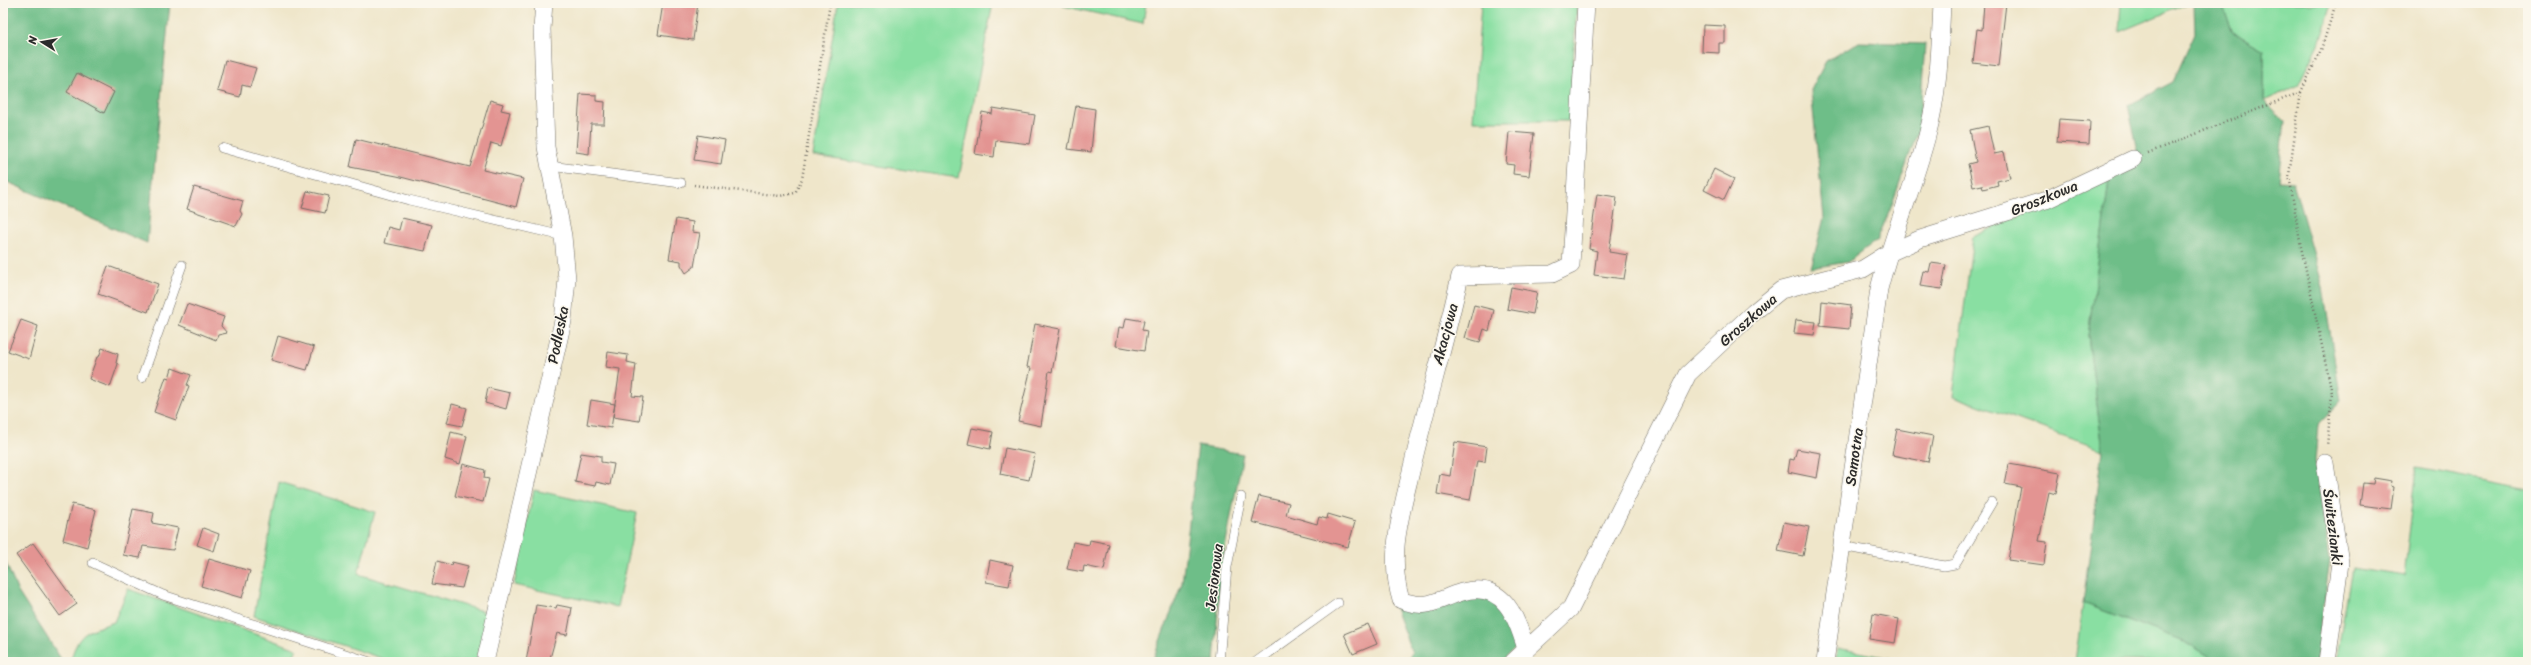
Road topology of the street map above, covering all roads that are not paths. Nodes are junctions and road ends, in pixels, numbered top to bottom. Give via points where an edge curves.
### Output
1 (544, 3) edge
2 (1586, 3) edge
3 (1942, 3) edge
4 (222, 148) dead end
5 (2133, 159) road end
6 (550, 166) junction
7 (682, 183) road end
8 (563, 236) junction
9 (1888, 254) junction
10 (182, 265) dead end
11 (142, 378) dead end
12 (2325, 463) road end
13 (1241, 497) dead end
14 (1992, 502) dead end
15 (1842, 546) junction
16 (93, 563) dead end
17 (1338, 603) dead end
18 (1526, 649) junction
19 (370, 662) edge
20 (486, 662) edge
21 (1219, 662) edge
22 (1256, 662) edge
23 (1513, 662) edge
24 (1825, 662) edge
25 (2327, 662) edge

1 - 6 street, Podleska via 542,29 546,147
2 - 18 street, Akacjowa via 1572,265 1552,274 1460,276 1423,419 1394,553 1396,584 1401,600 1414,605 1428,605 1462,592 1487,591 1509,607 1518,622
3 - 9 street, Samotna via 1938,86 1927,136
4 - 8 lane via 409,200
5 - 9 street, Groszkowa via 2046,200 1920,239
6 - 7 lane
6 - 8 street, Podleska
8 - 20 street, Podleska via 567,278 563,321
9 - 15 street, Samotna via 1879,289
9 - 18 street, Groszkowa via 1863,269 1781,290 1688,374 1572,608
10 - 11 lane
12 - 25 street, Świtezianki via 2340,562
13 - 21 lane, Jesionowa via 1228,567
14 - 15 lane via 1955,564 1944,566
15 - 24 street, Samotna
16 - 19 lane via 163,595
17 - 22 lane
18 - 23 street, Groszkowa

